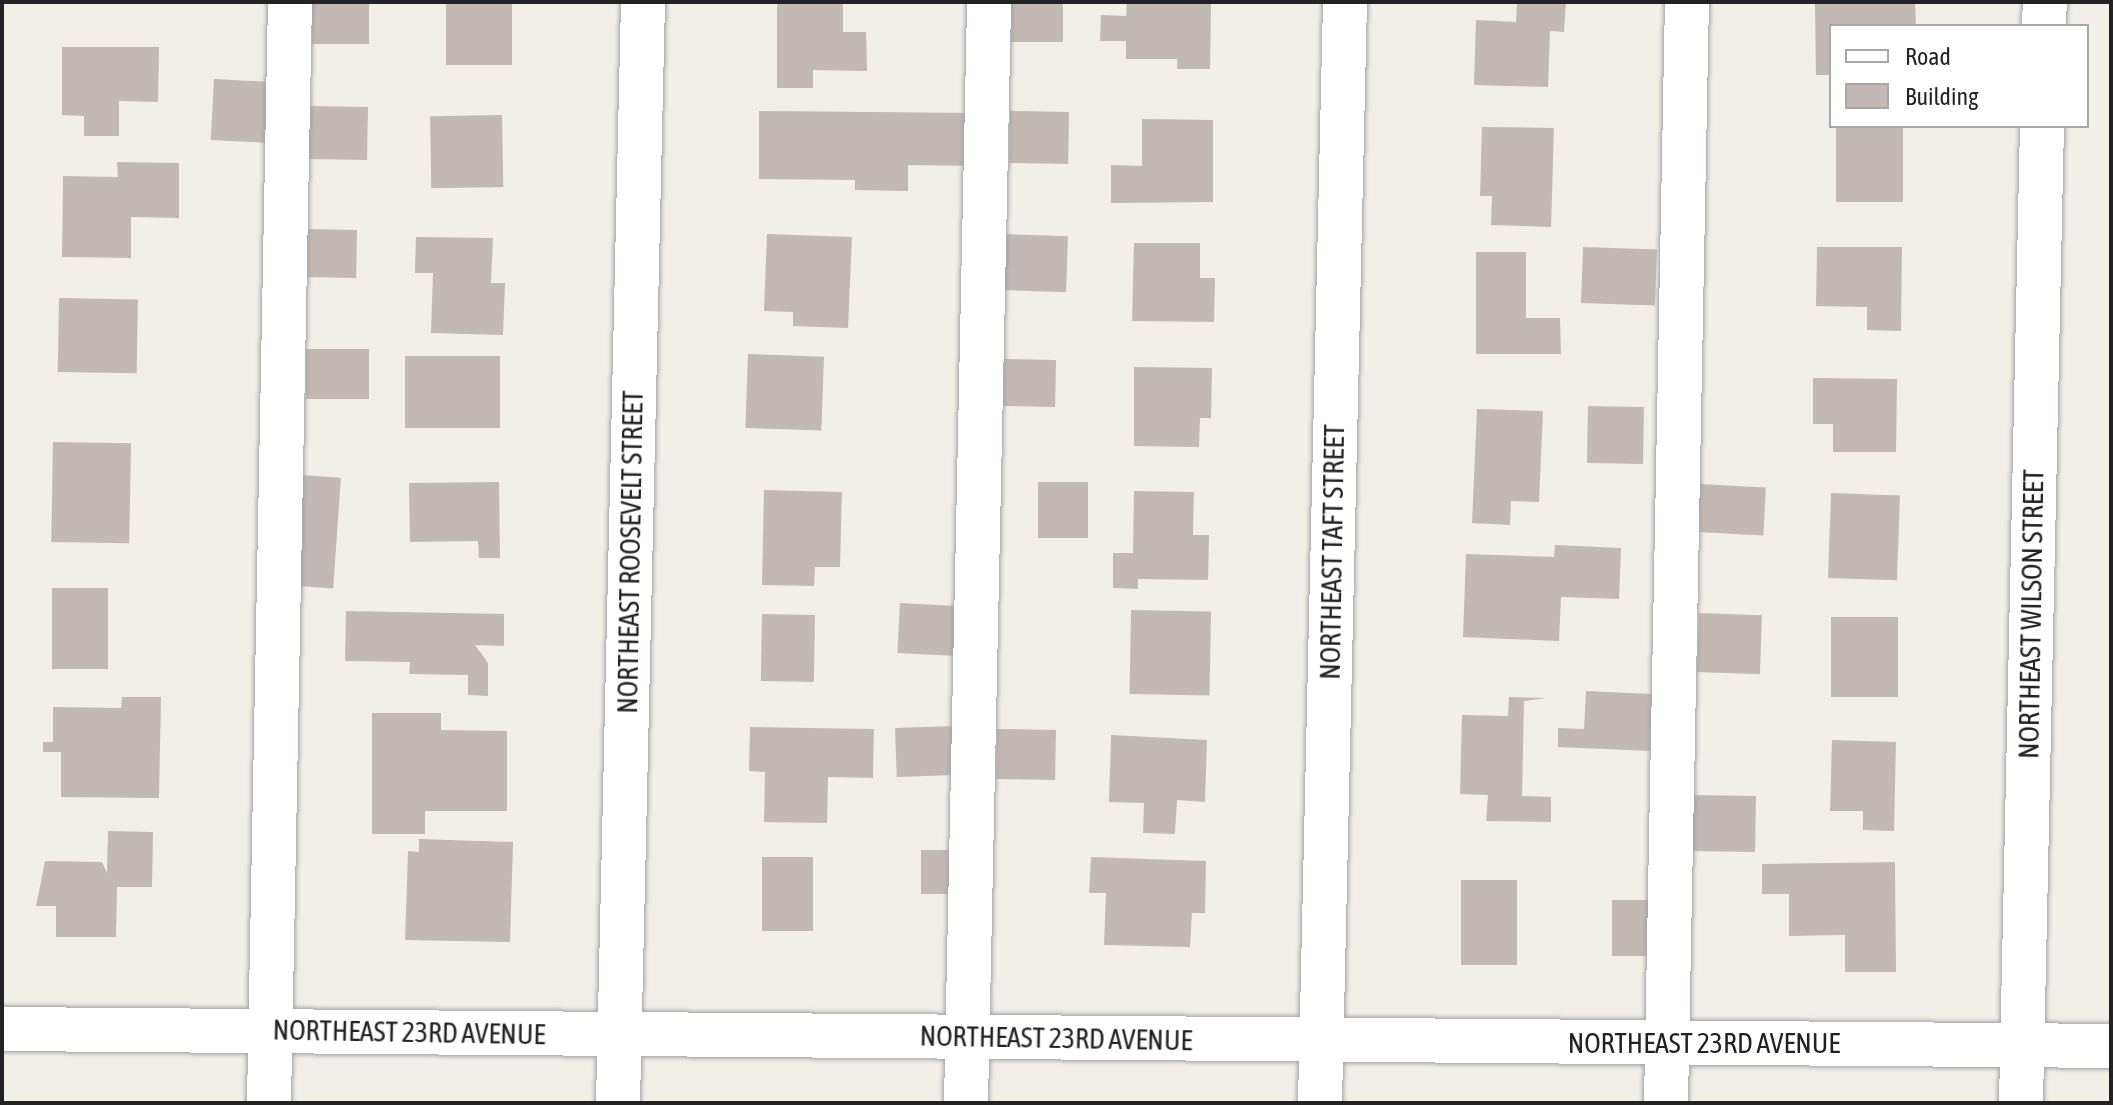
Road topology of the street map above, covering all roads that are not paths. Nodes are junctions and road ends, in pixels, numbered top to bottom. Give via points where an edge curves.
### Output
1 (290, 2) edge
2 (643, 2) edge
3 (989, 2) edge
4 (1345, 2) edge
5 (1687, 2) edge
6 (2045, 2) edge
7 (2044, 24) edge
8 (2042, 128) edge
9 (2, 1029) edge
10 (271, 1029) junction
11 (619, 1036) junction
12 (967, 1036) junction
13 (1321, 1041) junction
14 (1667, 1043) junction
15 (2021, 1045) junction
16 (2111, 1046) edge
17 (269, 1103) edge
18 (618, 1103) edge
19 (966, 1103) edge
20 (1320, 1103) edge
21 (1666, 1103) edge
22 (2021, 1103) edge

1 - 10 street
2 - 11 street, NORTHEAST ROOSEVELT STREET
3 - 12 street
4 - 13 street, NORTHEAST TAFT STREET
5 - 14 street
6 - 7 street
8 - 15 street, NORTHEAST WILSON STREET
9 - 10 street, NORTHEAST 23RD AVENUE
10 - 11 street, NORTHEAST 23RD AVENUE
10 - 17 street
11 - 12 street, NORTHEAST 23RD AVENUE
11 - 18 street, NORTHEAST ROOSEVELT STREET
12 - 13 street, NORTHEAST 23RD AVENUE
12 - 19 street
13 - 14 street, NORTHEAST 23RD AVENUE
13 - 20 street, NORTHEAST TAFT STREET
14 - 15 street, NORTHEAST 23RD AVENUE
14 - 21 street
15 - 16 street, NORTHEAST 23RD AVENUE
15 - 22 street, NORTHEAST WILSON STREET

